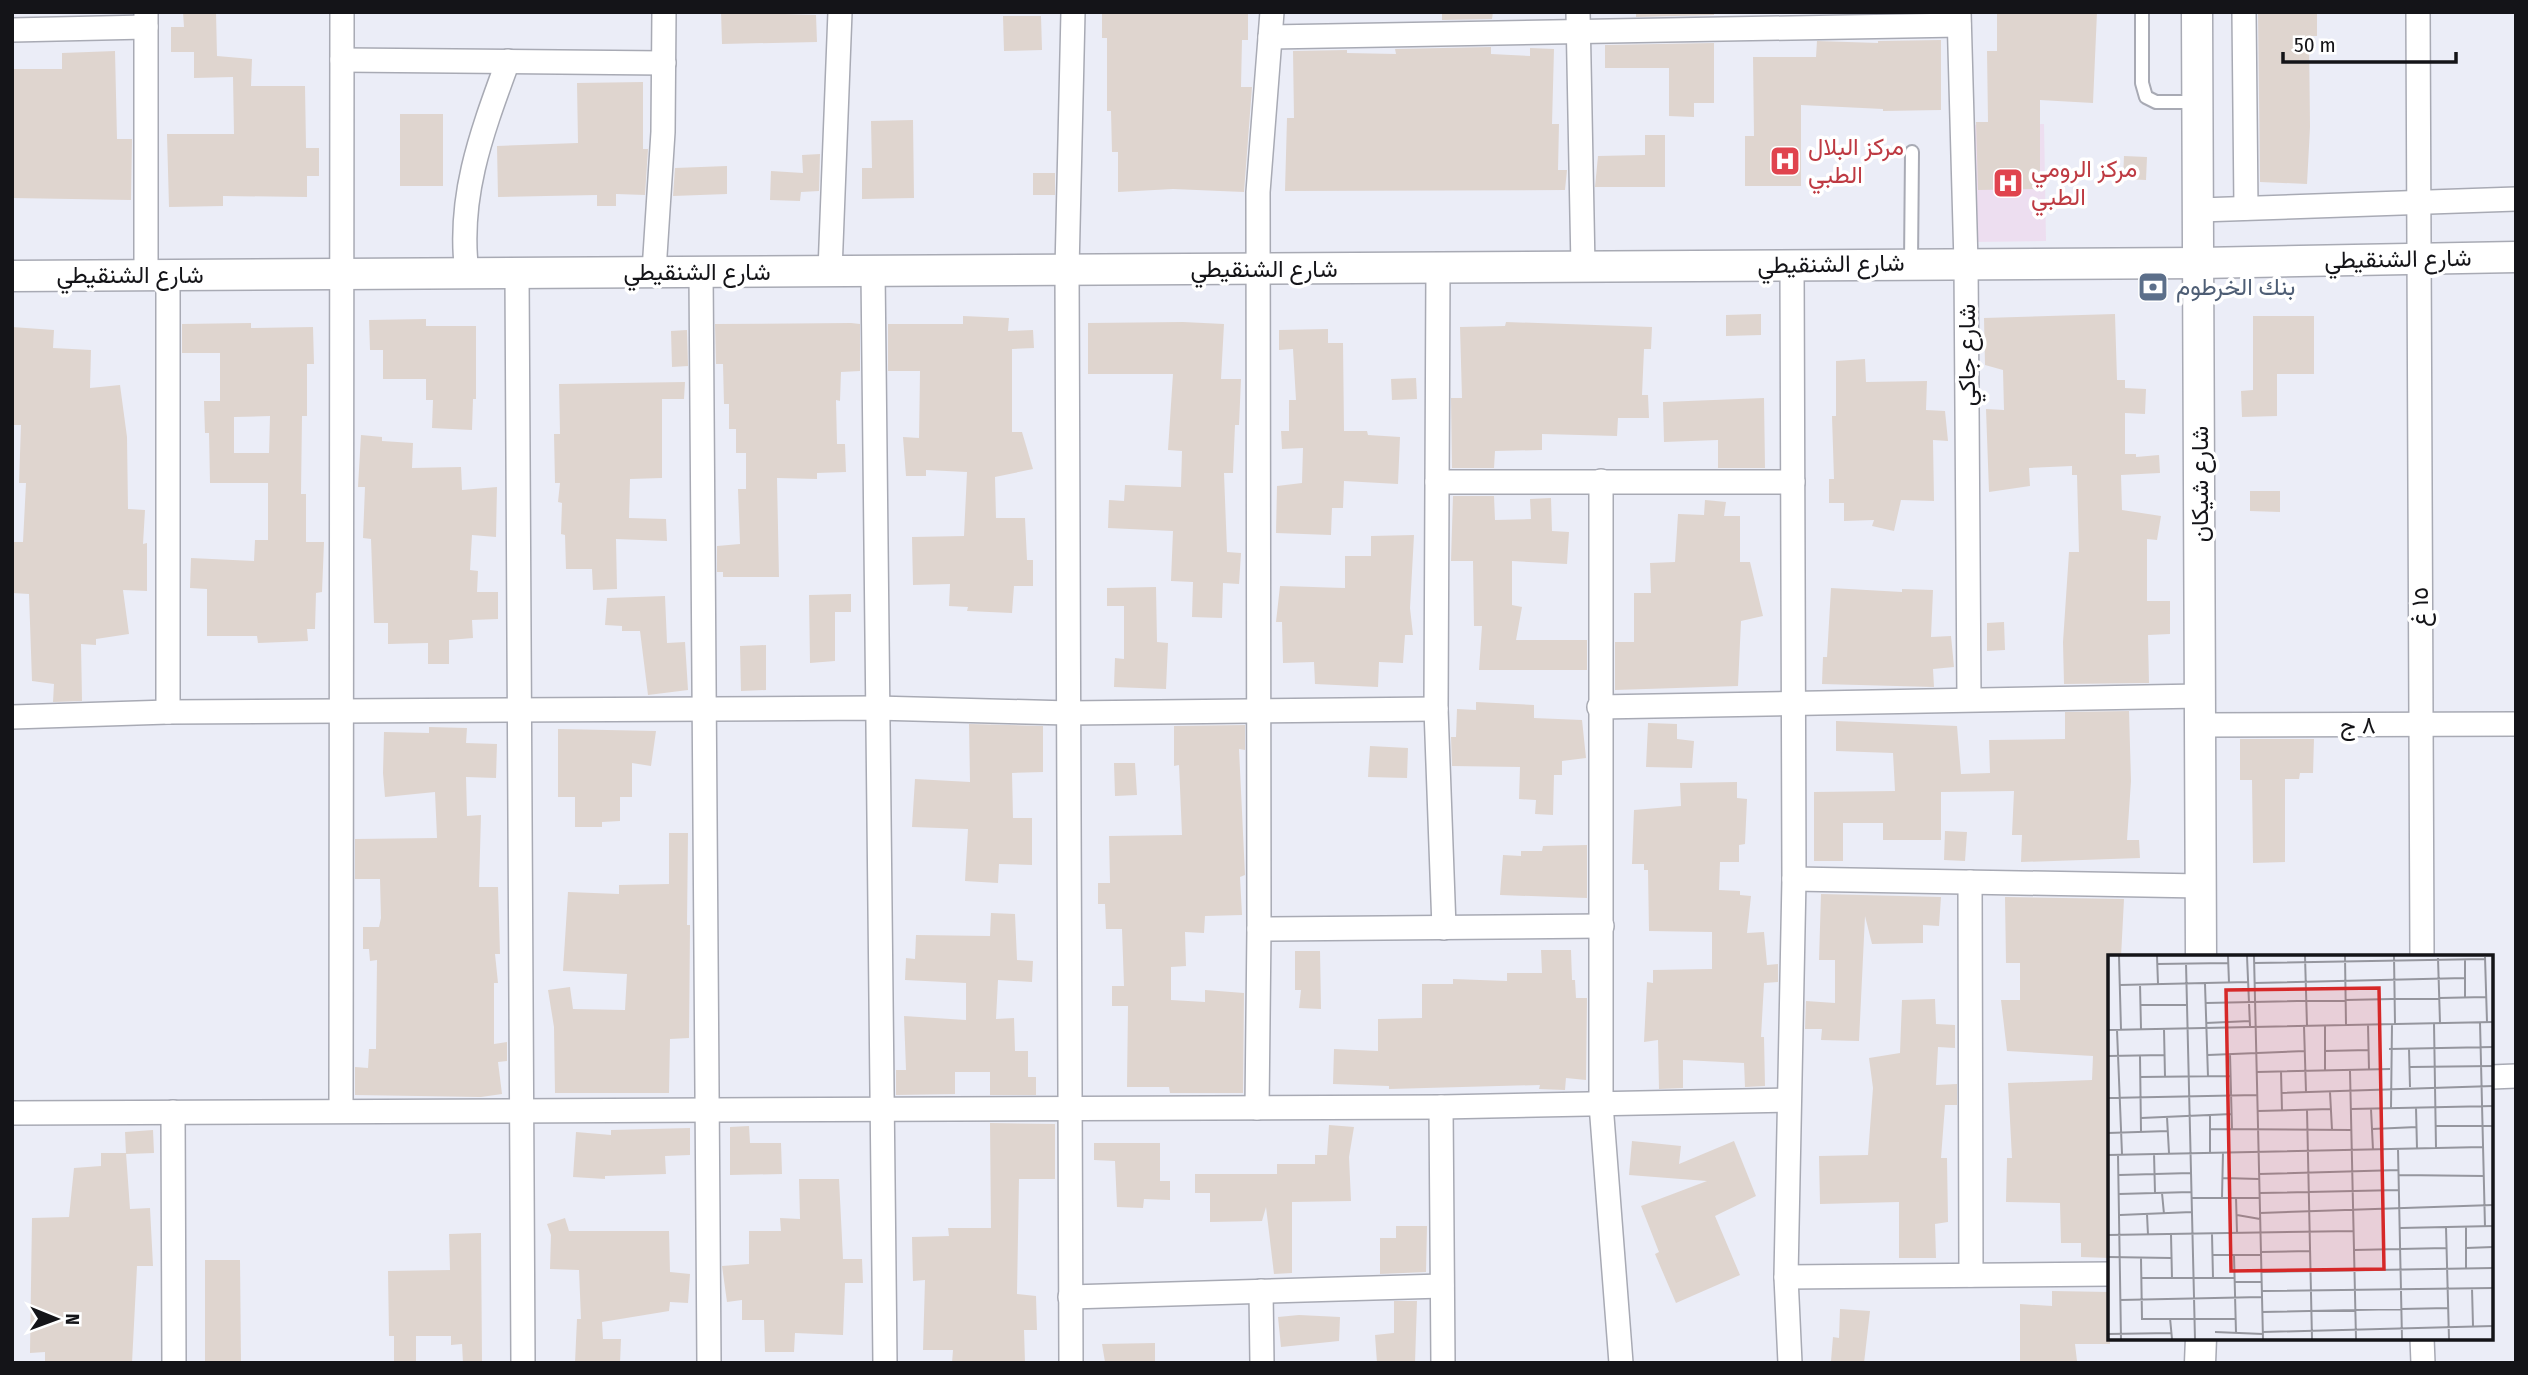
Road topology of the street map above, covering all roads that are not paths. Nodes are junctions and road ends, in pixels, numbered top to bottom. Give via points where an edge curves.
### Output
1 (342, 12) edge
2 (664, 12) edge
3 (840, 12) edge
4 (1073, 12) edge
5 (1272, 12) edge
6 (2141, 12) edge
7 (2197, 12) edge
8 (2244, 12) edge
9 (2418, 12) edge
10 (1959, 19) edge
11 (146, 20) edge
12 (1753, 20) edge
13 (1578, 21) edge
14 (1412, 22) edge
15 (12, 30) edge
16 (1270, 37) junction
17 (342, 60) junction
18 (508, 61) junction
19 (664, 63) junction
20 (2199, 102) junction
21 (1912, 152) dead end
22 (2516, 199) edge
23 (2417, 201) junction
24 (2246, 208) junction
25 (2200, 210) junction
26 (2516, 257) edge
27 (2418, 258) junction
28 (1911, 263) junction
29 (1966, 263) junction
30 (2200, 263) junction
31 (1792, 265) junction
32 (1438, 267) junction
33 (1583, 267) junction
34 (1258, 269) junction
35 (1067, 270) junction
36 (654, 271) junction
37 (830, 271) junction
38 (873, 271) junction
39 (701, 272) junction
40 (467, 273) junction
41 (517, 273) junction
42 (342, 274) junction
43 (157, 275) junction
44 (12, 276) edge
45 (1601, 481) junction
46 (1437, 482) junction
47 (1793, 482) junction
48 (2200, 696) junction
49 (1969, 699) junction
50 (1791, 704) junction
51 (1599, 707) junction
52 (876, 708) junction
53 (1436, 709) junction
54 (1258, 711) junction
55 (168, 712) junction
56 (518, 712) junction
57 (703, 712) junction
58 (343, 713) junction
59 (1069, 713) junction
60 (12, 717) edge
61 (2516, 724) edge
62 (2200, 725) junction
63 (2421, 725) junction
64 (1794, 879) junction
65 (1970, 882) junction
66 (2201, 886) junction
67 (1602, 926) junction
68 (1444, 928) junction
69 (1259, 929) junction
70 (2200, 955) edge
71 (2421, 955) edge
72 (2516, 1076) edge
73 (2493, 1077) edge
74 (1787, 1100) junction
75 (1601, 1104) junction
76 (1441, 1107) junction
77 (1257, 1108) junction
78 (880, 1109) junction
79 (1068, 1109) junction
80 (709, 1110) junction
81 (341, 1111) junction
82 (522, 1111) junction
83 (12, 1112) edge
84 (173, 1112) junction
85 (2108, 1274) edge
86 (1971, 1275) junction
87 (1786, 1277) junction
88 (1442, 1286) junction
89 (1261, 1291) junction
90 (1070, 1297) junction
91 (2201, 1340) edge
92 (2422, 1340) edge
93 (174, 1363) edge
94 (523, 1363) edge
95 (709, 1363) edge
96 (885, 1363) edge
97 (1071, 1363) edge
98 (1262, 1363) edge
99 (1443, 1363) edge
100 (1621, 1363) edge
101 (1790, 1363) edge
102 (2200, 1363) edge
103 (2423, 1363) edge

1 - 17 street
2 - 19 street
3 - 37 street
4 - 35 street
5 - 16 street
6 - 20 lane via 2146,97 2155,102
7 - 20 street, شارع شيكان
8 - 24 street
9 - 23 street, ١٥ غ
10 - 12 street
10 - 29 street, شارع جاكي
11 - 15 street
11 - 43 street
12 - 13 street
13 - 14 street
13 - 33 street
14 - 16 street
16 - 34 street via 1258,192
17 - 18 street
17 - 42 street
18 - 19 street
18 - 40 street via 470,173 463,239
19 - 36 street
20 - 25 street, شارع شيكان
21 - 28 lane
22 - 23 street
23 - 24 street
23 - 27 street, ١٥ غ
24 - 25 street
25 - 30 street, شارع شيكان
26 - 27 street, شارع الشنقيطي
27 - 30 street, شارع الشنقيطي
27 - 63 street, ١٥ غ
28 - 29 street, شارع الشنقيطي
28 - 31 street, شارع الشنقيطي
29 - 30 street, شارع الشنقيطي
29 - 49 street, شارع جاكي
30 - 48 street, شارع شيكان
31 - 33 street, شارع الشنقيطي
31 - 47 street
32 - 33 street, شارع الشنقيطي
32 - 34 street, شارع الشنقيطي
32 - 46 street
34 - 35 street, شارع الشنقيطي
34 - 54 street
35 - 38 street, شارع الشنقيطي
35 - 59 street
36 - 39 street, شارع الشنقيطي
36 - 41 street, شارع الشنقيطي
37 - 38 street, شارع الشنقيطي
37 - 39 street, شارع الشنقيطي
38 - 52 street
39 - 57 street
40 - 41 street, شارع الشنقيطي
40 - 42 street, شارع الشنقيطي
41 - 56 street
42 - 43 street, شارع الشنقيطي
42 - 58 street
43 - 44 street, شارع الشنقيطي
43 - 55 street
45 - 46 street
45 - 47 street
45 - 51 street
46 - 53 street
47 - 50 street
48 - 49 street
48 - 62 street, شارع شيكان
49 - 50 street
50 - 51 street
50 - 64 street
51 - 67 street
52 - 57 street
52 - 59 street
52 - 78 street
53 - 54 street
53 - 68 street
54 - 59 street
54 - 69 street
55 - 58 street
55 - 60 street
56 - 57 street
56 - 58 street
56 - 82 street
57 - 80 street
58 - 81 street
59 - 79 street
61 - 63 street, ٨ ج
62 - 63 street, ٨ ج
62 - 66 street, شارع شيكان
63 - 71 street, ١٥ غ
64 - 65 street
64 - 74 street
65 - 66 street
65 - 86 street
66 - 70 street, شارع شيكان
67 - 68 street
67 - 75 street
68 - 69 street
69 - 77 street
72 - 73 street
74 - 75 street
74 - 87 street
75 - 76 street
75 - 100 street
76 - 77 street
76 - 88 street
77 - 79 street
78 - 79 street
78 - 80 street
78 - 96 street
79 - 90 street
80 - 82 street
80 - 95 street
81 - 82 street
81 - 84 street
82 - 94 street
83 - 84 street
84 - 93 street
85 - 86 street
86 - 87 street
87 - 101 street
88 - 89 street
88 - 99 street
89 - 90 street
89 - 98 street
90 - 97 street
91 - 102 street
92 - 103 street

